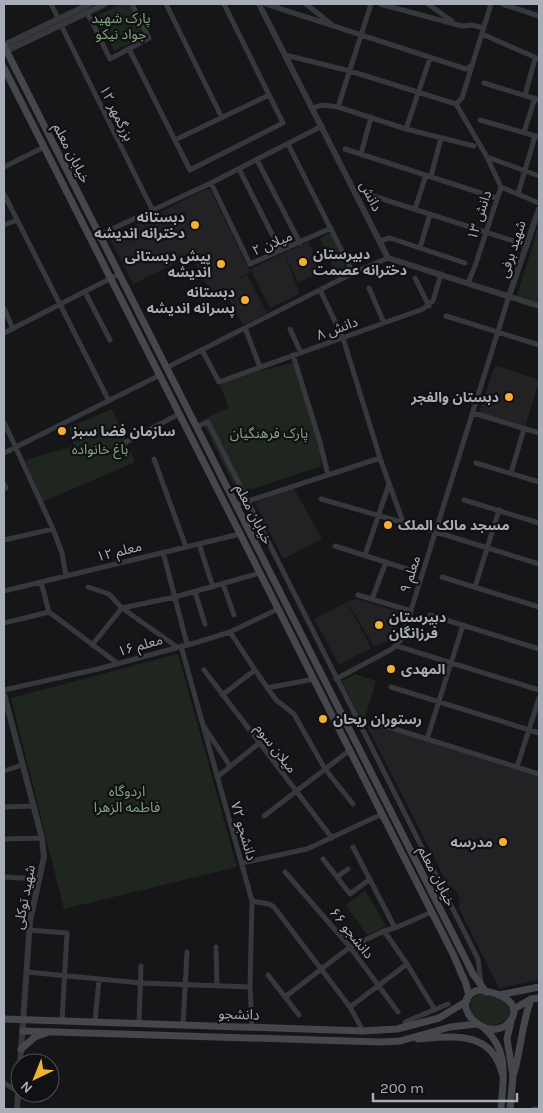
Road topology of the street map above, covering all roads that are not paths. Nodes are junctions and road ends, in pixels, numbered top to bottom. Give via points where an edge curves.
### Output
1 (51, 4) edge
2 (105, 4) edge
3 (132, 4) edge
4 (166, 4) edge
5 (224, 4) edge
6 (259, 4) edge
7 (266, 4) edge
8 (306, 4) edge
9 (371, 4) edge
10 (380, 4) edge
11 (492, 4) edge
12 (502, 4) edge
13 (431, 5) edge
14 (87, 6) edge
15 (539, 16) edge
16 (58, 18) junction
17 (454, 23) junction
18 (62, 25) junction
19 (336, 28) junction
20 (484, 28) junction
21 (482, 34) junction
22 (361, 36) junction
23 (4, 49) edge
24 (129, 49) junction
25 (285, 54) junction
26 (430, 58) junction
27 (537, 59) edge
28 (472, 65) junction
29 (4, 68) edge
30 (350, 71) junction
31 (484, 83) dead end
32 (418, 93) junction
33 (269, 95) junction
34 (524, 95) junction
35 (537, 99) edge
36 (456, 104) junction
37 (338, 107) junction
38 (313, 108) junction
39 (371, 117) junction
40 (222, 118) junction
41 (480, 120) dead end
42 (322, 126) junction
43 (406, 128) junction
44 (524, 132) junction
45 (537, 137) edge
46 (441, 138) junction
47 (175, 140) junction
48 (288, 144) junction
49 (474, 146) dead end
50 (44, 147) junction
51 (345, 149) dead end
52 (361, 154) junction
53 (487, 157) junction
54 (257, 160) junction
55 (4, 167) edge
56 (239, 169) junction
57 (525, 170) junction
58 (428, 175) junction
59 (539, 176) edge
60 (211, 183) junction
61 (501, 187) junction
62 (4, 194) edge
63 (367, 194) dead end
64 (518, 194) junction
65 (496, 198) junction
66 (539, 203) edge
67 (539, 209) edge
68 (415, 210) junction
69 (152, 211) junction
70 (430, 214) junction
71 (17, 220) junction
72 (4, 225) edge
73 (331, 228) junction
74 (486, 231) junction
75 (99, 235) junction
76 (379, 241) junction
77 (300, 243) junction
78 (526, 245) junction
79 (420, 248) junction
80 (280, 250) junction
81 (388, 258) junction
82 (465, 263) dead end
83 (353, 273) junction
84 (119, 274) junction
85 (441, 274) junction
86 (415, 278) dead end
87 (111, 279) junction
88 (468, 283) junction
89 (369, 288) dead end
90 (320, 290) junction
91 (85, 292) junction
92 (510, 296) junction
93 (60, 305) junction
94 (429, 306) junction
95 (539, 306) edge
96 (4, 308) edge
97 (446, 316) dead end
98 (384, 323) junction
99 (245, 328) junction
100 (13, 329) junction
101 (290, 329) dead end
102 (498, 332) junction
103 (4, 333) edge
104 (343, 338) junction
105 (110, 340) dead end
106 (539, 345) edge
107 (202, 350) junction
108 (301, 352) junction
109 (293, 355) junction
110 (260, 367) junction
111 (166, 368) junction
112 (160, 375) junction
113 (108, 401) junction
114 (473, 413) junction
115 (180, 414) junction
116 (4, 422) edge
117 (196, 427) junction
118 (524, 429) junction
119 (539, 433) edge
120 (126, 442) dead end
121 (16, 447) junction
122 (4, 453) edge
123 (380, 458) junction
124 (154, 459) dead end
125 (476, 463) dead end
126 (511, 474) junction
127 (328, 475) junction
128 (539, 482) edge
129 (389, 483) junction
130 (322, 499) dead end
131 (464, 500) dead end
132 (247, 502) junction
133 (236, 505) junction
134 (499, 510) junction
135 (379, 515) junction
136 (403, 522) junction
137 (539, 523) edge
138 (53, 529) junction
139 (436, 532) junction
140 (240, 534) junction
141 (4, 540) edge
142 (198, 544) junction
143 (335, 546) dead end
144 (186, 547) junction
145 (487, 548) junction
146 (163, 552) junction
147 (366, 555) junction
148 (386, 562) junction
149 (539, 564) edge
150 (407, 569) dead end
151 (260, 573) junction
152 (66, 576) junction
153 (442, 577) dead end
154 (41, 582) junction
155 (223, 584) junction
156 (88, 587) dead end
157 (213, 588) junction
158 (475, 588) junction
159 (4, 591) edge
160 (195, 592) junction
161 (358, 595) dead end
162 (175, 597) junction
163 (372, 599) junction
164 (539, 607) edge
165 (122, 608) junction
166 (278, 609) junction
167 (410, 611) junction
168 (49, 612) junction
169 (234, 615) dead end
170 (430, 615) dead end
171 (4, 623) edge
172 (205, 624) dead end
173 (463, 625) junction
174 (230, 632) junction
175 (92, 645) junction
176 (182, 645) junction
177 (397, 646) junction
178 (539, 649) edge
179 (117, 663) junction
180 (451, 663) junction
181 (204, 670) dead end
182 (255, 670) junction
183 (314, 679) junction
184 (336, 679) junction
185 (391, 687) dead end
186 (267, 688) junction
187 (539, 690) edge
188 (4, 692) edge
189 (222, 695) junction
190 (539, 698) edge
191 (439, 702) junction
192 (356, 718) junction
193 (202, 724) junction
194 (346, 724) junction
195 (380, 724) dead end
196 (529, 730) junction
197 (539, 733) edge
198 (427, 739) junction
199 (258, 744) junction
200 (350, 750) junction
201 (22, 765) junction
202 (230, 766) junction
203 (517, 767) junction
204 (325, 769) junction
205 (4, 771) edge
206 (372, 774) junction
207 (539, 774) edge
208 (217, 777) junction
209 (364, 778) junction
210 (296, 791) junction
211 (353, 804) dead end
212 (33, 806) junction
213 (4, 807) edge
214 (382, 814) junction
215 (264, 816) dead end
216 (42, 838) junction
217 (332, 838) junction
218 (4, 839) edge
219 (420, 844) junction
220 (353, 847) dead end
221 (409, 849) junction
222 (323, 859) dead end
223 (242, 863) junction
224 (348, 869) dead end
225 (285, 872) dead end
226 (4, 877) edge
227 (337, 877) junction
228 (38, 879) junction
229 (370, 879) junction
230 (252, 901) junction
231 (432, 912) junction
232 (396, 928) junction
233 (29, 930) junction
234 (384, 931) junction
235 (216, 947) dead end
236 (350, 947) junction
237 (187, 952) dead end
238 (457, 953) junction
239 (407, 964) junction
240 (141, 966) dead end
241 (321, 969) junction
242 (27, 972) junction
243 (268, 974) dead end
244 (66, 976) junction
245 (99, 979) junction
246 (141, 983) junction
247 (184, 985) junction
248 (378, 985) junction
249 (481, 985) junction
250 (217, 986) junction
251 (250, 986) junction
252 (539, 987) edge
253 (486, 992) junction
254 (499, 995) junction
255 (285, 997) junction
256 (468, 998) junction
257 (539, 998) edge
258 (531, 999) junction
259 (448, 1004) dead end
260 (350, 1007) junction
261 (514, 1009) junction
262 (435, 1010) junction
263 (398, 1012) dead end
264 (299, 1015) dead end
265 (439, 1018) junction
266 (4, 1020) edge
267 (23, 1020) junction
268 (62, 1021) junction
269 (511, 1021) junction
270 (95, 1022) junction
271 (139, 1023) junction
272 (182, 1025) junction
273 (481, 1026) junction
274 (252, 1027) junction
275 (404, 1028) junction
276 (442, 1028) junction
277 (23, 1031) junction
278 (51, 1031) junction
279 (362, 1031) junction
280 (400, 1041) junction
281 (21, 1049) junction
282 (21, 1053) edge
283 (503, 1076) junction
284 (513, 1076) junction
285 (501, 1109) edge
286 (510, 1109) edge

1 - 16 street
2 - 14 street
3 - 24 street via 149,39
4 - 40 street
5 - 33 street
6 - 25 street, دانش
7 - 19 street
8 - 19 street
9 - 22 street
10 - 17 street
11 - 20 street
12 - 15 street
13 - 17 street
14 - 16 street
14 - 18 street
14 - 24 street via 110,59
16 - 23 street
17 - 20 street
18 - 23 street
18 - 69 street, بزرگمهر ۱۲
19 - 22 street
20 - 21 street
21 - 27 street
21 - 28 street
22 - 26 street
22 - 30 street
23 - 75 main road, خیابان معلم
24 - 47 street
25 - 30 street
25 - 38 street, دانش
26 - 28 street via 466,69
26 - 32 street
27 - 34 street
28 - 36 street via 462,98
29 - 50 main road, خیابان معلم
30 - 32 street
30 - 37 street
31 - 34 street
32 - 36 street
32 - 43 street
33 - 40 street
33 - 47 street via 284,123 190,170
34 - 35 street
35 - 44 street
36 - 53 street, دانش ۱۳
37 - 38 street via 322,105
37 - 39 street
38 - 42 street, دانش
39 - 43 street
39 - 52 street
40 - 47 street
41 - 44 street
42 - 48 street
42 - 76 street, دانش
43 - 46 street
44 - 45 street
45 - 57 street
46 - 49 street
46 - 58 street
48 - 54 street
48 - 73 street
50 - 55 street
50 - 87 main road, خیابان معلم
51 - 52 street
52 - 58 street
53 - 57 street
53 - 61 street, دانش ۱۳
54 - 56 street
54 - 77 street
56 - 60 street
56 - 80 street
57 - 59 street
57 - 64 street
58 - 65 street
58 - 68 street
60 - 69 street
60 - 80 street, میلان ۲ via 250,264
61 - 64 street
61 - 65 street, دانش ۱۳
62 - 71 street
63 - 68 street
64 - 66 street
65 - 74 street, دانش ۱۳
67 - 78 street, شهید برفی
68 - 70 street
69 - 75 street
70 - 74 street
70 - 79 street
71 - 72 street
71 - 93 street
73 - 77 street, میلان ۲
73 - 83 street
74 - 78 street
74 - 88 street, دانش ۱۳
75 - 84 main road, خیابان معلم
76 - 79 street via 390,238
76 - 81 street, دانش
77 - 80 street, میلان ۲
78 - 92 street, شهید برفی
79 - 82 street
81 - 83 street
81 - 85 street
83 - 90 street
84 - 87 street
84 - 111 main road, خیابان معلم
85 - 88 street
85 - 94 street
86 - 94 street
87 - 91 street
87 - 112 main road, خیابان معلم
88 - 92 street
89 - 98 street
90 - 99 street
90 - 104 street
91 - 93 street
91 - 105 street
92 - 95 street
92 - 102 street, معلم ۹
93 - 100 street
93 - 113 street
94 - 98 street, دانش ۸
96 - 100 street
97 - 102 street
98 - 104 street, دانش ۸
99 - 107 street
99 - 110 street
100 - 103 street
101 - 108 street
102 - 106 street
102 - 114 street, معلم ۹
104 - 108 street, دانش ۸
104 - 123 street
107 - 110 street, دانش ۸ via 220,382
107 - 111 street
108 - 109 street, دانش ۸
109 - 110 street, دانش ۸
109 - 127 street
111 - 117 main road, خیابان معلم
112 - 113 street
112 - 115 main road, خیابان معلم
113 - 121 street
114 - 118 street
114 - 139 street, معلم ۹
115 - 120 street
115 - 140 main road, خیابان معلم
116 - 121 street
117 - 132 street via 208,422
117 - 133 main road, خیابان معلم
118 - 119 street
118 - 126 street
121 - 122 street
121 - 138 street
123 - 127 street
123 - 129 street
124 - 144 street
125 - 126 street
126 - 128 street
127 - 132 street
129 - 135 street
129 - 136 street
130 - 135 street
131 - 134 street
132 - 133 street
132 - 184 street
133 - 194 main road, خیابان معلم
134 - 137 street
134 - 145 street
135 - 136 street
135 - 147 street
136 - 139 street
138 - 141 street
138 - 152 street via 62,552
139 - 145 street
139 - 167 street, معلم ۹
140 - 142 street, معلم ۱۲
140 - 151 main road, خیابان معلم
142 - 144 street, معلم ۱۲
142 - 157 street
143 - 147 street
144 - 146 street, معلم ۱۲
145 - 149 street
145 - 158 street
146 - 152 street, معلم ۱۲
146 - 162 street, دانشجو ۷۲
147 - 148 street
148 - 150 street
148 - 163 street
151 - 155 street
151 - 166 main road, خیابان معلم
152 - 154 street, معلم ۱۲
153 - 158 street
154 - 159 street, معلم ۱۲
154 - 168 street
155 - 157 street
155 - 169 street
156 - 165 street via 109,594
157 - 160 street
158 - 164 street
160 - 162 street
160 - 172 street
161 - 163 street
162 - 165 street
162 - 176 street, دانشجو ۷۲
163 - 167 street
165 - 175 street
165 - 176 street
166 - 174 street, معلم ۱۶
166 - 183 main road, خیابان معلم
167 - 177 street, معلم ۹ via 402,640
168 - 171 street
168 - 175 street
170 - 173 street
173 - 178 street
173 - 180 street
174 - 176 street, معلم ۱۶
174 - 182 street
175 - 179 street
176 - 179 street, معلم ۱۶
176 - 193 street, دانشجو ۷۲
177 - 180 street
177 - 184 street
179 - 188 street, معلم ۱۶
180 - 187 street
180 - 191 street
181 - 189 street, میلان سوم
182 - 186 street
182 - 189 street
183 - 186 street
183 - 200 main road, خیابان معلم
184 - 192 street
185 - 191 street
186 - 204 street via 294,714
188 - 201 street, شهید توکلی
189 - 199 street, میلان سوم
190 - 196 street
191 - 196 street
191 - 198 street
192 - 194 street
192 - 219 street
193 - 202 street
193 - 208 street, دانشجو ۷۲
194 - 206 main road, خیابان معلم
195 - 198 street
196 - 197 street
196 - 203 street
198 - 203 street
199 - 202 street
199 - 210 street, میلان سوم
200 - 204 street
200 - 209 main road, خیابان معلم
201 - 205 street
201 - 212 street, شهید توکلی
202 - 208 street
203 - 207 street
204 - 210 street
204 - 211 street
206 - 209 main road
206 - 221 main road, خیابان معلم
208 - 223 street, دانشجو ۷۲
209 - 214 main road, خیابان معلم
210 - 215 street
210 - 217 street, میلان سوم
212 - 213 street
212 - 216 street, شهید توکلی
214 - 217 street
214 - 231 main road, خیابان معلم
216 - 218 street
216 - 228 street, شهید توکلی via 44,857
217 - 223 street via 307,848
219 - 221 street
219 - 249 street via 478,960
220 - 229 street
221 - 238 main road, خیابان معلم
222 - 227 street
223 - 230 street, دانشجو ۷۲
224 - 227 street
225 - 236 street, دانشجو ۶۶
226 - 228 street
227 - 229 street via 350,894
228 - 233 street, شهید توکلی
229 - 232 street
230 - 241 street via 274,907
230 - 251 street, دانشجو ۷۲
231 - 232 street
231 - 238 main road, خیابان معلم
232 - 234 street
233 - 242 street, شهید توکلی
233 - 244 street via 67,933
234 - 236 street
234 - 239 street
235 - 250 street
236 - 241 street
236 - 248 street, دانشجو ۶۶
237 - 247 street
238 - 249 main road, خیابان معلم
238 - 256 main road, خیابان معلم
239 - 248 street
239 - 262 street
240 - 246 street
241 - 255 street
241 - 260 street
242 - 244 street
242 - 267 street, شهید توکلی
243 - 255 street
244 - 245 street
244 - 268 street
245 - 246 street
245 - 270 street
246 - 247 street
246 - 271 street
247 - 250 street
247 - 272 street
248 - 260 street
248 - 263 street, دانشجو ۶۶
249 - 253 main road, خیابان معلم
250 - 251 street
251 - 274 street, دانشجو ۷۲
252 - 254 main road
253 - 254 main road
253 - 256 main road via 476,991
254 - 261 main road
255 - 264 street
256 - 265 main road, دانشجو
256 - 273 main road via 466,1011
257 - 258 main road
258 - 261 main road
258 - 284 main road
259 - 262 street
260 - 279 street
261 - 269 main road
262 - 275 street via 405,1022
265 - 275 main road, دانشجو
265 - 276 main road
266 - 267 main road, دانشجو
267 - 268 main road, دانشجو
267 - 277 street, شهید توکلی
268 - 270 main road, دانشجو
269 - 273 main road via 498,1028
269 - 284 main road via 507,1039
270 - 271 main road, دانشجو
271 - 272 main road, دانشجو
272 - 274 main road, دانشجو
273 - 276 main road, دانشجو
273 - 283 main road via 494,1036 504,1063
274 - 279 main road, دانشجو
275 - 279 main road, دانشجو
276 - 280 main road, دانشجو
277 - 278 main road, دانشجو
277 - 281 street, شهید توکلی
278 - 280 main road, دانشجو
278 - 281 main road via 35,1037
280 - 283 main road via 452,1036 469,1039 493,1053
281 - 282 street, شهید توکلی
283 - 285 main road
284 - 286 main road

